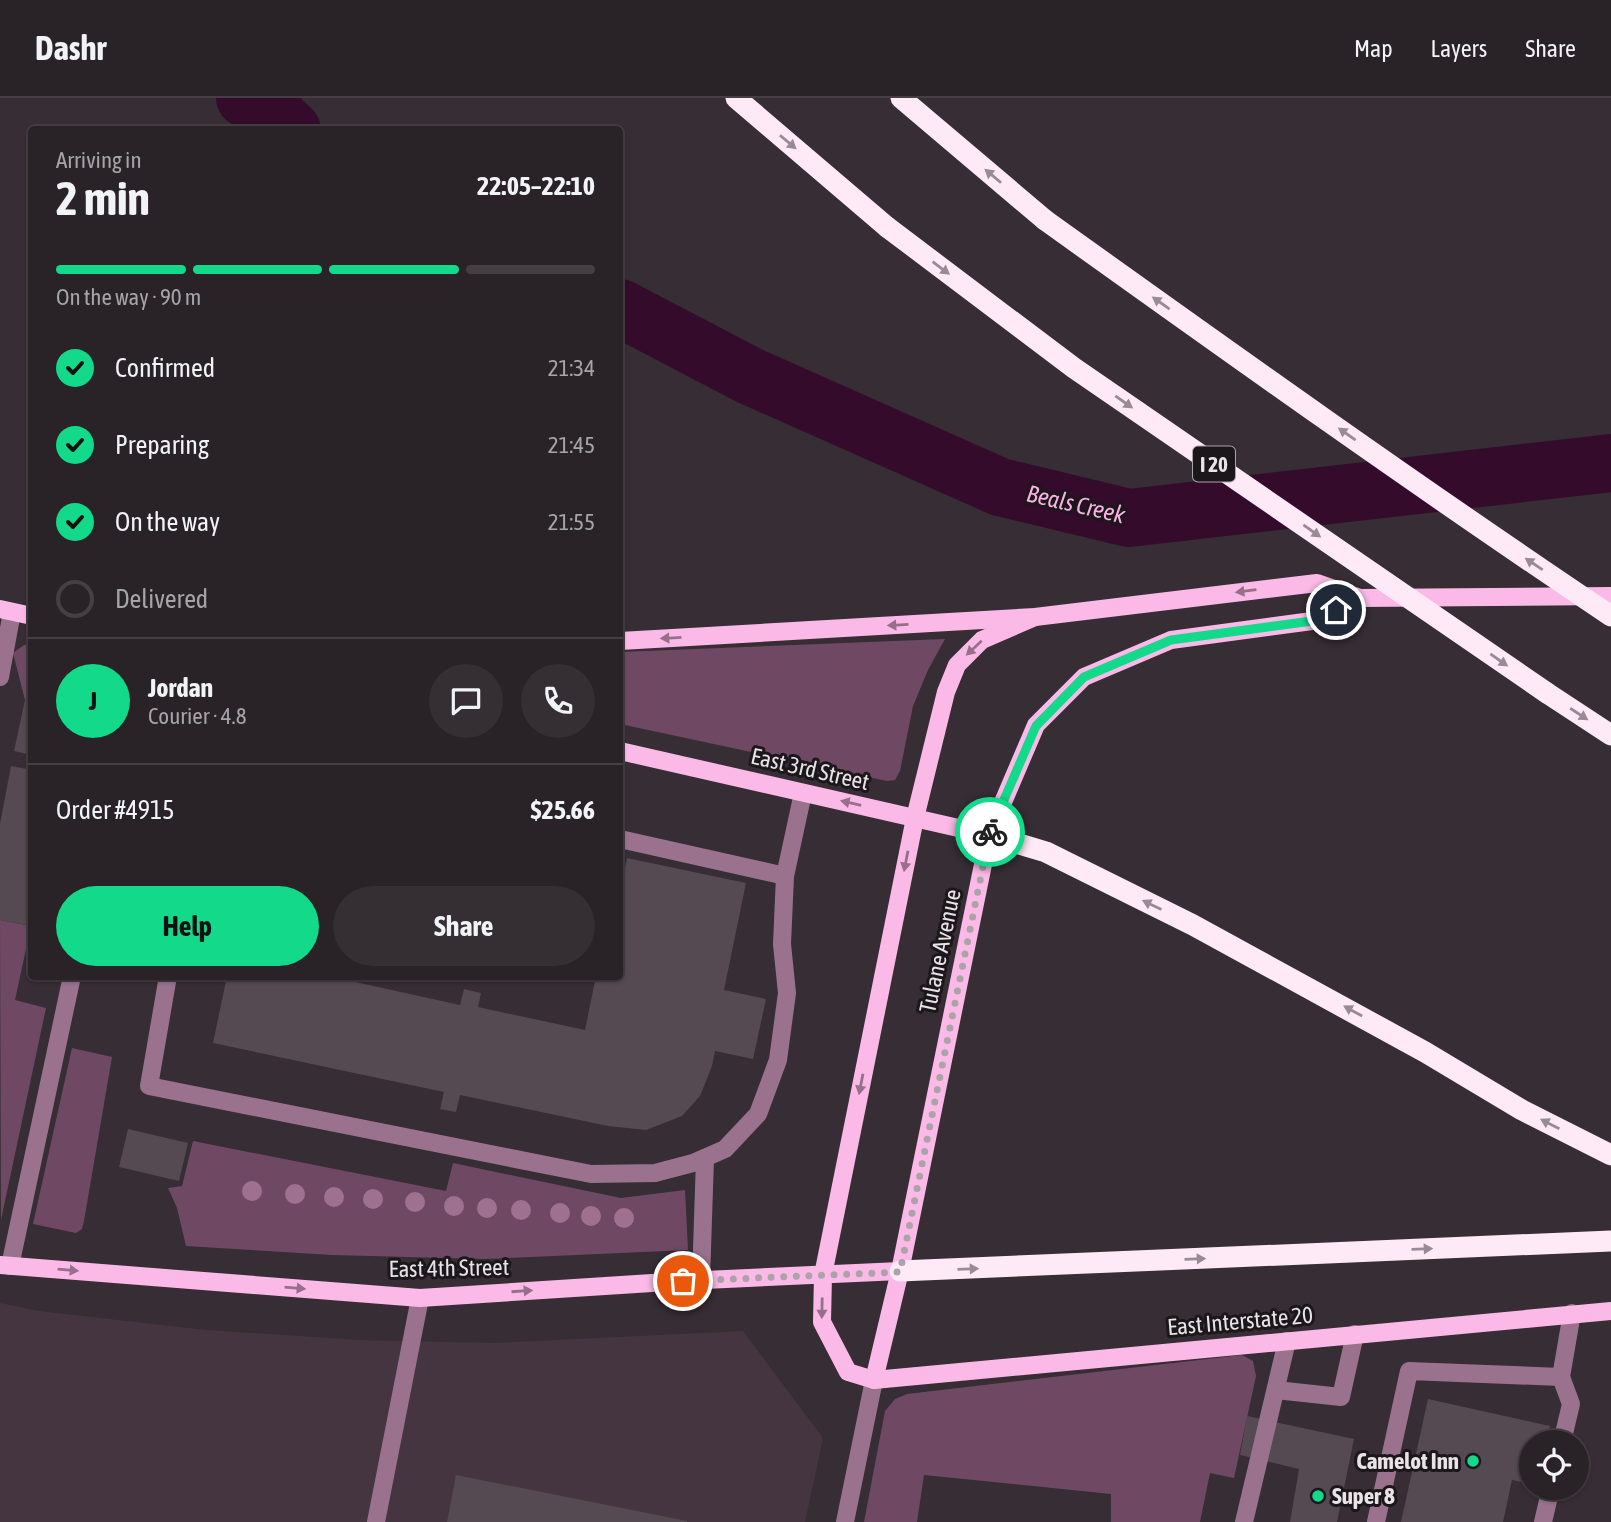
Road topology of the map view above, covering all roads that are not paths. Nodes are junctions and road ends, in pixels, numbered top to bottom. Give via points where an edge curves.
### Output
1 (736, 98) edge
2 (901, 98) edge
3 (1611, 596) edge
4 (1360, 598) junction
5 (6, 611) edge
6 (28, 615) edge
7 (1611, 615) edge
8 (1034, 617) junction
9 (623, 642) edge
10 (0, 677) edge
11 (1611, 735) edge
12 (623, 752) edge
13 (803, 793) junction
14 (915, 818) junction
15 (989, 835) junction
16 (623, 840) edge
17 (785, 876) junction
18 (71, 980) edge
19 (167, 980) edge
20 (1611, 1155) edge
21 (705, 1158) junction
22 (1611, 1241) edge
23 (5, 1265) edge
24 (900, 1272) junction
25 (823, 1275) junction
26 (701, 1280) junction
27 (420, 1298) junction
28 (1611, 1311) edge
29 (1572, 1313) junction
30 (1355, 1334) junction
31 (1287, 1341) junction
32 (1561, 1377) junction
33 (874, 1380) junction
34 (1276, 1390) junction
35 (1565, 1430) edge
36 (1549, 1500) edge
37 (376, 1522) edge
38 (845, 1522) edge
39 (1244, 1522) edge
40 (1376, 1522) edge
41 (1543, 1522) edge

1 -> 11 highway, I 20, bridge via 887,226 1074,368
7 -> 2 highway, bridge via 1045,220
3 - 4 main road
4 -> 8 main road via 1317,583
4 - 15 main road, Tulane Avenue via 1312,621 1171,640 1084,677 1036,726
5 - 6 main road
5 - 10 street
8 -> 9 main road
8 -> 14 main road via 982,640 957,665
12 - 13 main road, East 3rd Street
14 -> 13 main road, East 3rd Street
13 - 17 street
14 - 15 main road, East 3rd Street
14 -> 25 main road
20 -> 15 highway via 1193,925 1046,852
15 - 24 main road, Tulane Avenue
16 - 17 street
17 - 21 street via 782,944 787,993 778,1060 758,1114 726,1149
18 - 23 street
19 - 21 street via 149,1086 591,1174 655,1173
21 - 26 street
24 -> 22 highway
23 -> 27 main road, East 4th Street
24 - 25 main road, East 4th Street
24 - 33 main road, Tulane Avenue
25 - 26 main road, East 4th Street
25 -> 33 main road via 822,1322 848,1372
27 -> 26 main road, East 4th Street
27 - 37 street
28 - 29 main road, East Interstate 20
29 - 30 main road, East Interstate 20
29 - 32 street
30 - 31 main road, East Interstate 20
30 - 34 street via 1340,1397
31 - 33 main road, East Interstate 20
31 - 34 street
32 - 35 street via 1571,1404
32 - 40 street via 1409,1371
33 - 38 street, Tulane Avenue
34 - 39 street
36 - 41 street

